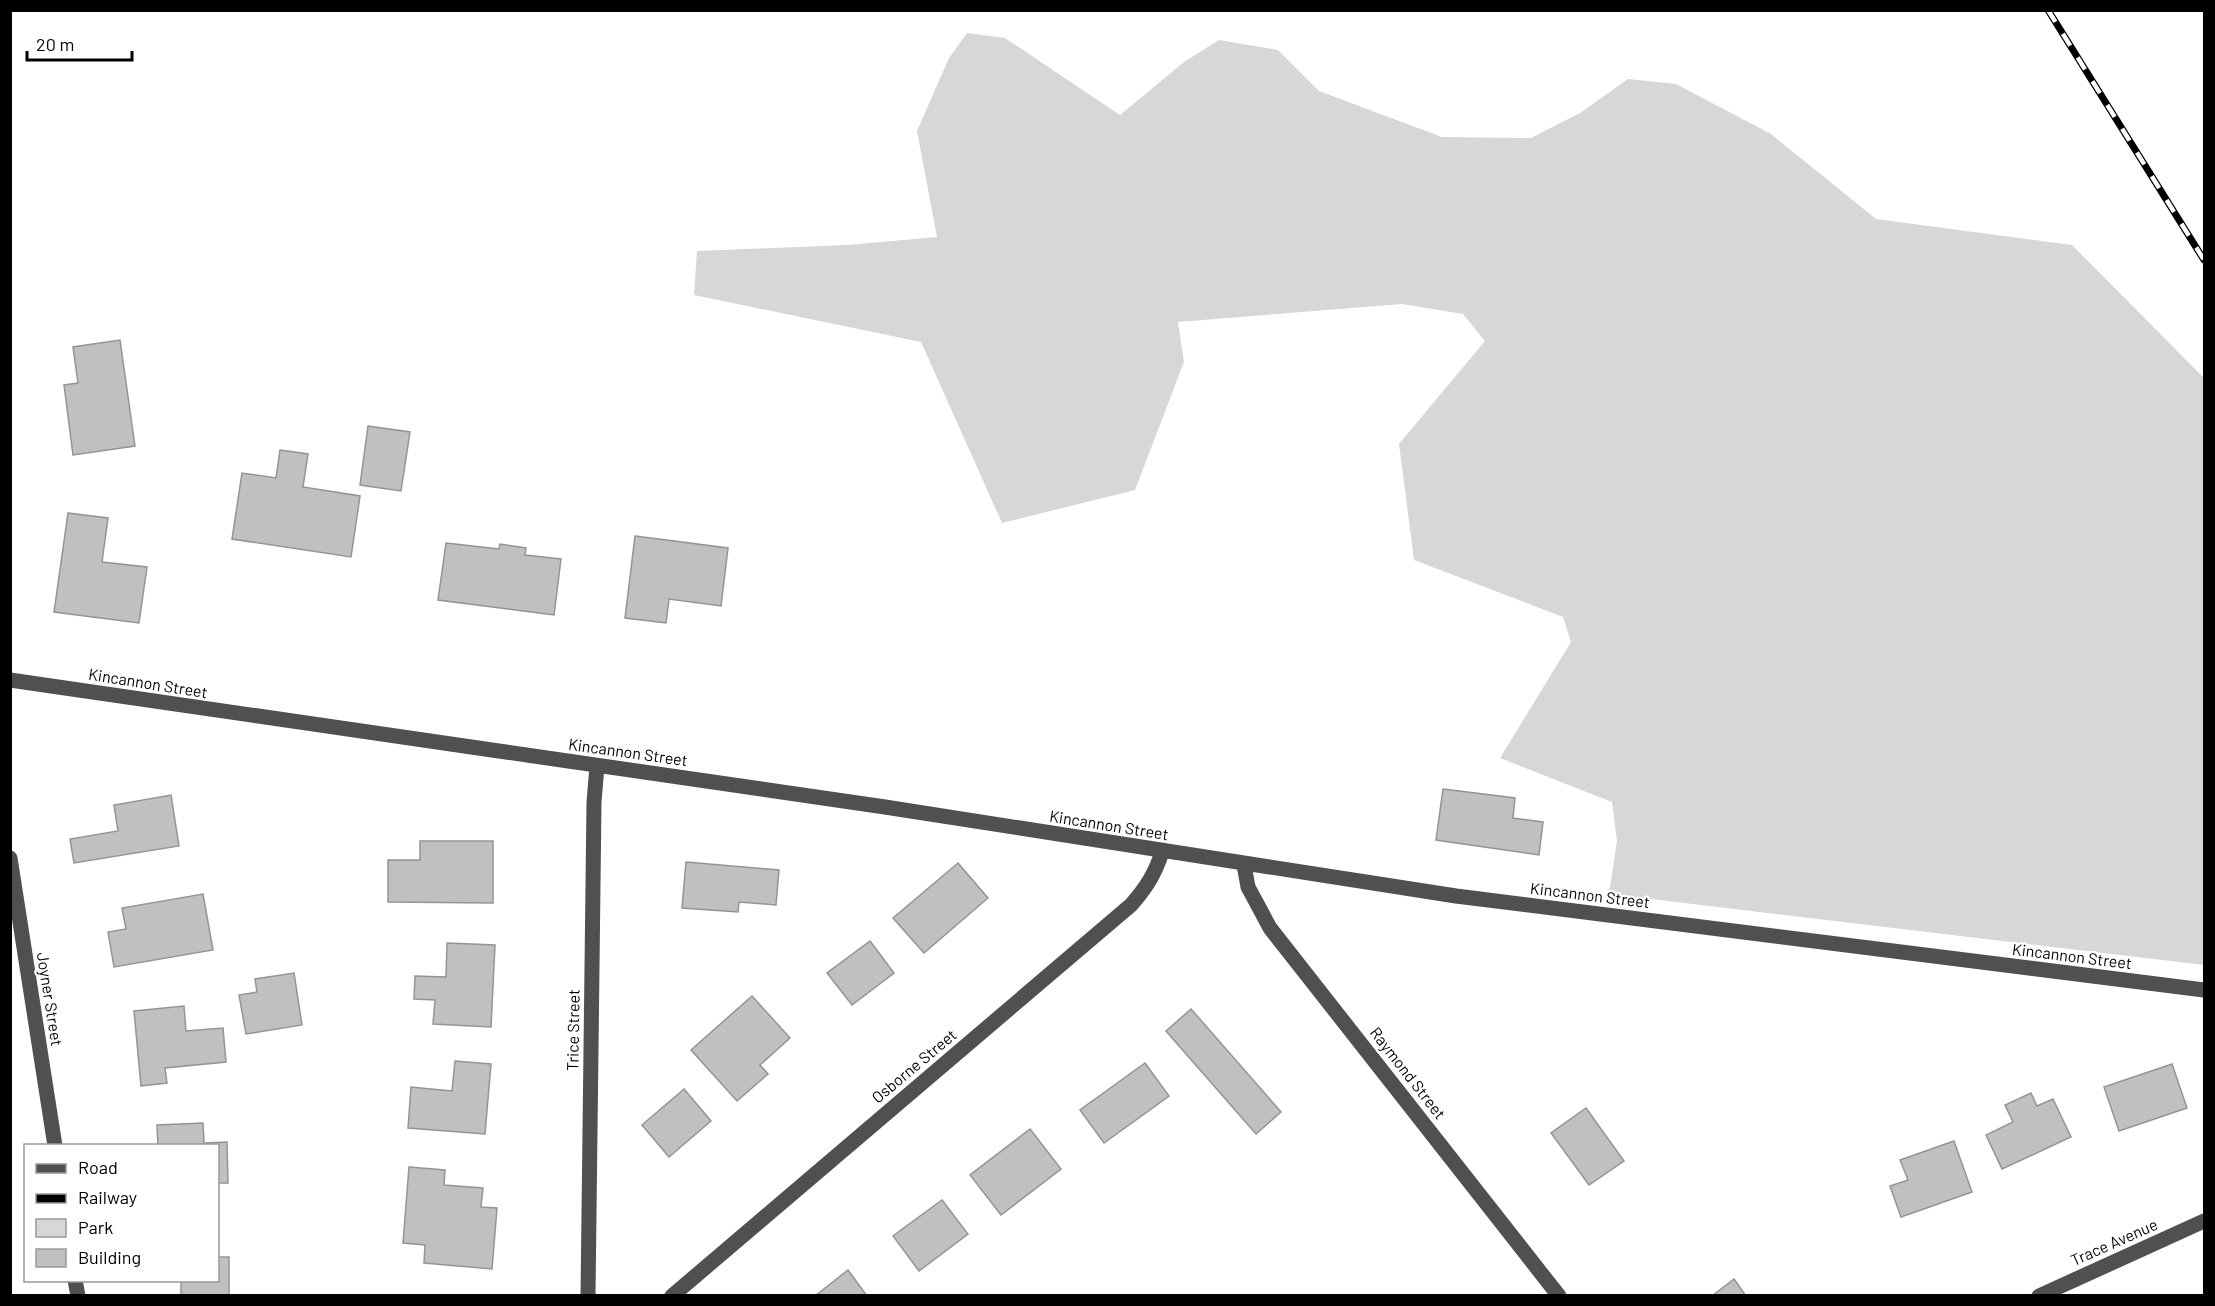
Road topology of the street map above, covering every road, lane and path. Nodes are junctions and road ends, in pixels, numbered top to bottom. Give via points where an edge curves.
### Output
1 (10, 680) edge
2 (597, 766) junction
3 (1162, 852) junction
4 (10, 858) edge
5 (1244, 865) junction
6 (2205, 990) edge
7 (55, 1144) edge
8 (2205, 1221) edge
9 (588, 1296) edge
10 (672, 1296) edge
11 (1559, 1296) edge
12 (2039, 1296) edge

1 - 2 street, Kincannon Street
2 - 3 street, Kincannon Street
2 - 9 street, Trice Street
3 - 5 street, Kincannon Street
3 - 10 street, Osborne Street via 1156,872 1131,905
4 - 7 street, Joyner Street
5 - 6 street, Kincannon Street via 1503,903
5 - 11 street, Raymond Street via 1248,887 1270,928
8 - 12 street, Trace Avenue

